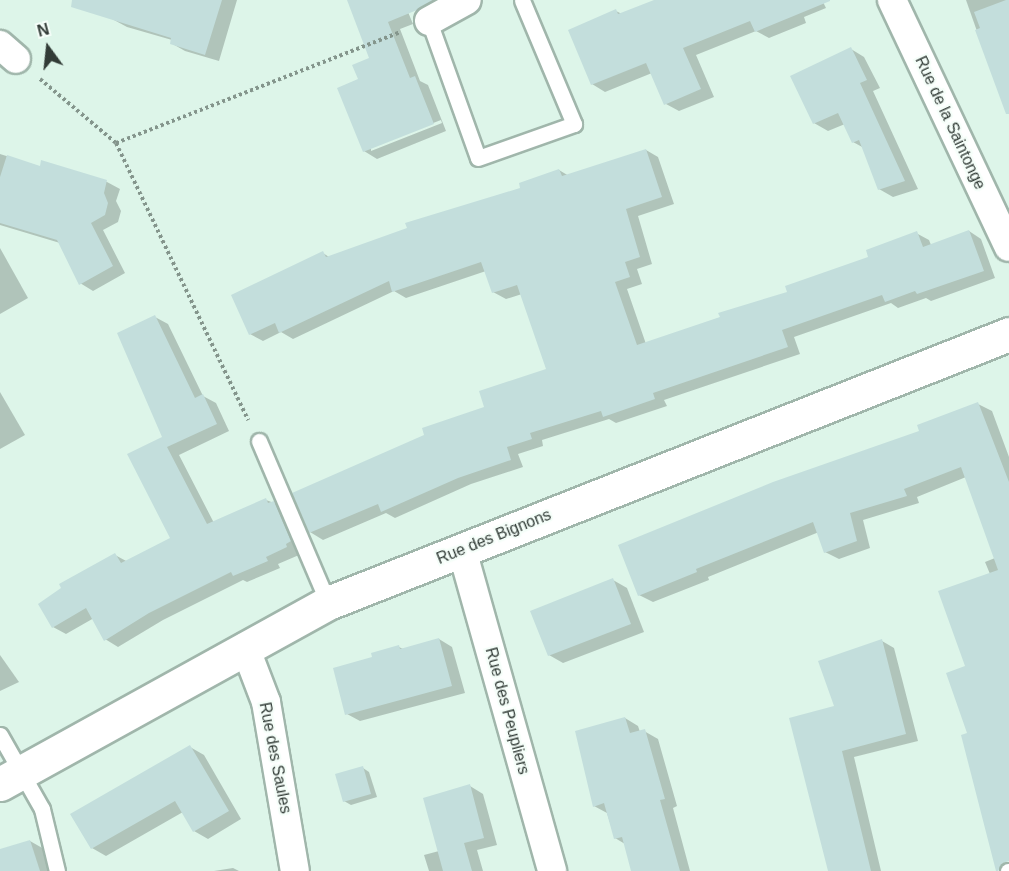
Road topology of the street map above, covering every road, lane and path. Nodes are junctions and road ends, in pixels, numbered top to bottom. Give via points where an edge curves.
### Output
1 (467, 0) edge
2 (522, 0) edge
3 (892, 0) edge
4 (429, 21) junction
5 (8, 52) edge
6 (116, 143) junction
7 (1009, 247) edge
8 (1009, 334) edge
9 (259, 441) joint
10 (462, 550) junction
11 (328, 603) junction
12 (245, 647) junction
13 (0, 735) edge
14 (11, 778) edge
15 (57, 871) edge
16 (295, 871) edge
17 (552, 871) edge

1 - 4 street
2 - 4 lane via 574,124 478,158
3 - 7 street, Rue de la Saintonge
4 - 6 path
5 - 6 path
6 - 9 path
8 - 10 street, Rue des Bignons
9 - 11 lane
10 - 11 street, Rue des Bignons
10 - 17 street, Rue des Peupliers
11 - 12 street, Rue des Bignons
12 - 14 street, Rue des Bignons
12 - 16 street, Rue des Saules via 266,702
13 - 14 lane
14 - 15 lane via 42,809

